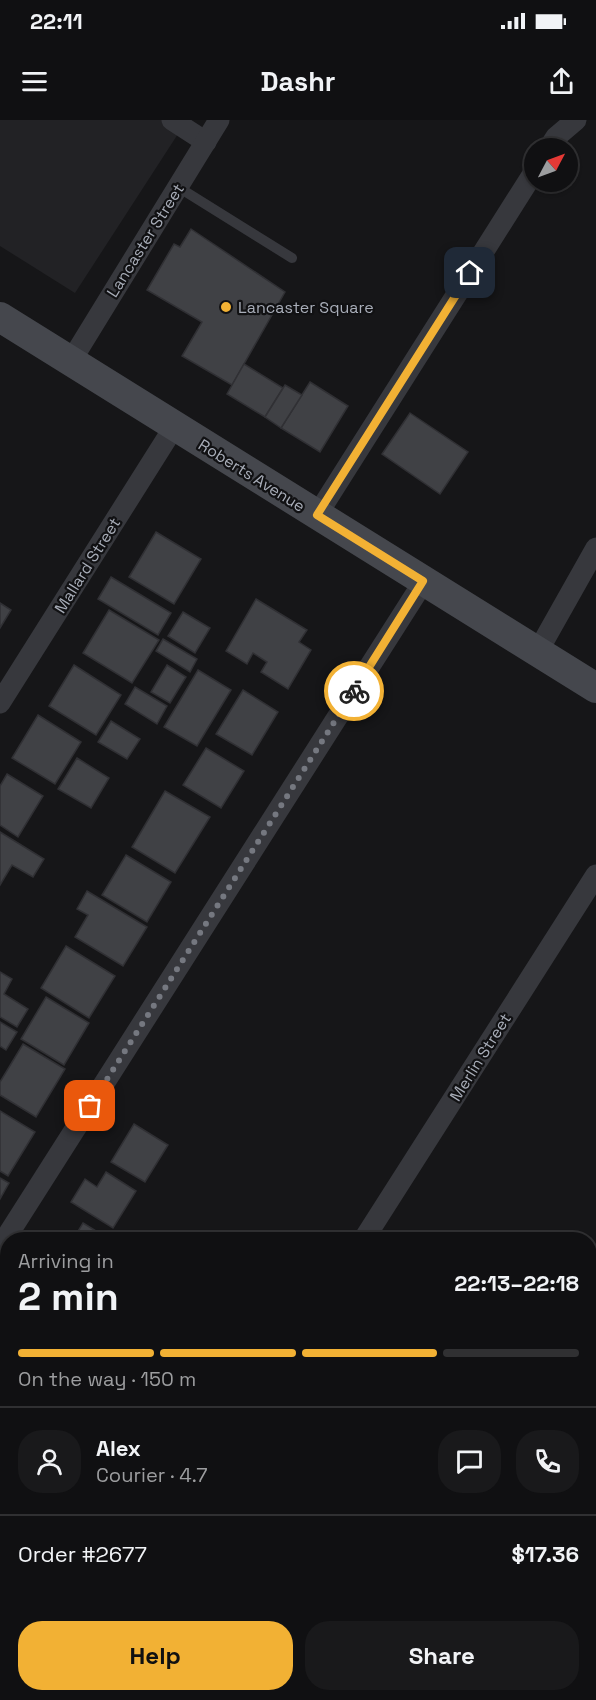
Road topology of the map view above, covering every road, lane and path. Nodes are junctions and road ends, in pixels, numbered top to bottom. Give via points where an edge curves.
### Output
1 (172, 120) edge
2 (219, 120) edge
3 (576, 120) edge
4 (555, 138) edge
5 (206, 142) junction
6 (178, 187) junction
7 (524, 188) edge
8 (292, 258) dead end
9 (0, 317) edge
10 (71, 361) junction
11 (174, 427) junction
12 (317, 515) junction
13 (596, 548) edge
14 (423, 581) junction
15 (538, 651) junction
16 (596, 688) edge
17 (0, 703) edge
18 (596, 875) edge
19 (10, 1232) edge
20 (368, 1232) edge

1 - 5 street
2 - 5 street, Lancaster Street
3 - 4 street
5 - 6 street, Lancaster Street
6 - 8 lane
6 - 10 street, Lancaster Street
7 - 12 street
9 - 10 main road, Roberts Avenue
10 - 11 main road, Roberts Avenue
11 - 12 main road, Roberts Avenue
11 - 17 street, Mallard Street
12 - 14 main road, Roberts Avenue
13 - 15 street
14 - 15 main road, Roberts Avenue
14 - 19 street
15 - 16 main road, Roberts Avenue
18 - 20 street, Merlin Street

